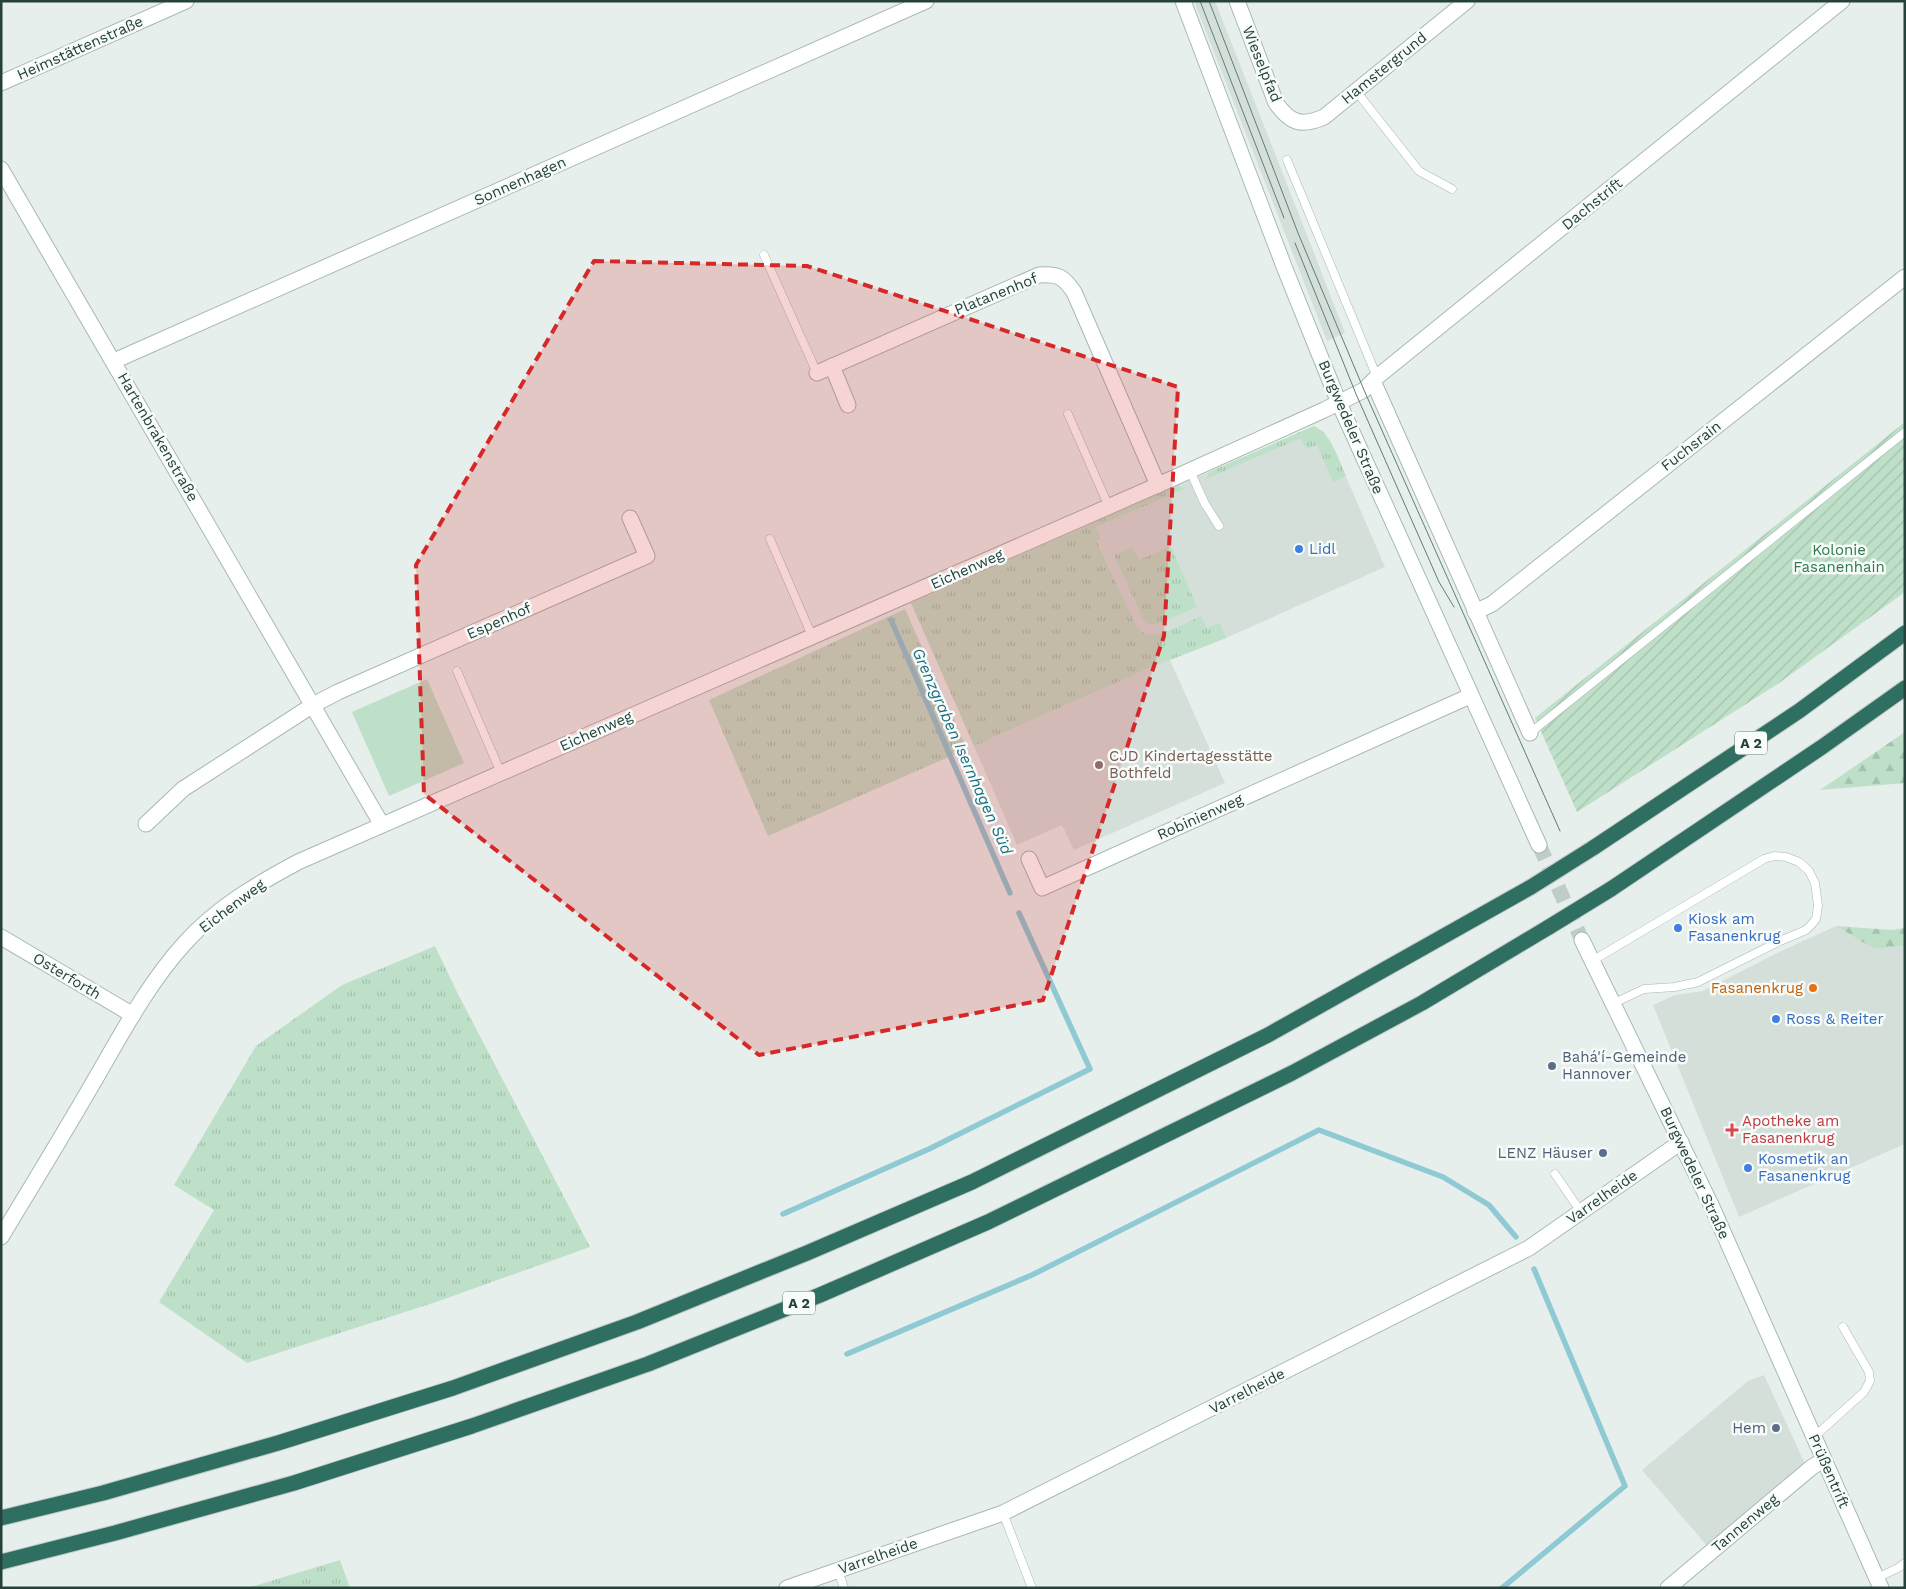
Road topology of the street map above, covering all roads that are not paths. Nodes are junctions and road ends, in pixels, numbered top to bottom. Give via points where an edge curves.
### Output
1 (186, 1) edge
2 (926, 1) edge
3 (1183, 1) edge
4 (1237, 1) edge
5 (1467, 1) edge
6 (1842, 1) edge
7 (1, 83) edge
8 (1356, 91) junction
9 (1295, 121) joint
10 (1287, 160) dead end
11 (1, 169) edge
12 (1452, 189) dead end
13 (764, 254) dead end
14 (1905, 277) edge
15 (114, 361) junction
16 (832, 366) junction
17 (817, 373) joint
18 (1375, 379) junction
19 (1339, 403) junction
20 (848, 405) dead end
21 (1068, 414) dead end
22 (1905, 432) edge
23 (1190, 471) junction
24 (1158, 485) junction
25 (1109, 507) junction
26 (630, 518) dead end
27 (1219, 526) dead end
28 (770, 539) dead end
29 (1475, 612) junction
30 (1905, 633) edge
31 (812, 636) junction
32 (457, 670) dead end
33 (1905, 688) edge
34 (1470, 696) junction
35 (313, 705) junction
36 (1530, 733) joint
37 (501, 773) junction
38 (146, 824) dead end
39 (382, 825) junction
40 (1539, 845) tunnel mouth
41 (1029, 859) dead end
42 (1, 937) edge
43 (1582, 940) tunnel mouth
44 (1592, 961) junction
45 (1612, 1004) junction
46 (133, 1015) junction
47 (1681, 1142) junction
48 (1555, 1174) dead end
49 (1581, 1212) junction
50 (1, 1237) edge
51 (1843, 1326) dead end
52 (1778, 1354) joint
53 (1814, 1437) junction
54 (1824, 1460) junction
55 (1004, 1513) junction
56 (1, 1518) edge
57 (1, 1562) edge
58 (1905, 1562) edge
59 (838, 1570) junction
60 (1879, 1583) edge
61 (787, 1588) edge
62 (844, 1588) edge
63 (1032, 1588) edge
64 (1668, 1588) edge

1 - 7 street, Heimstättenstraße
2 - 15 street, Sonnenhagen
3 - 19 street, Burgwedeler Straße
4 - 9 street, Wieselpfad via 1276,103 1285,116
5 - 8 street, Hamstergrund
6 - 18 street, Dachstrift
8 - 9 street, Hamstergrund via 1324,117 1312,122
8 - 12 lane via 1419,171
10 - 18 lane
11 - 15 street, Hartenbrakenstraße
13 - 17 lane
14 - 29 street, Fuchsrain via 1500,598
15 - 35 street, Hartenbrakenstraße
16 - 17 street, Platanenhof
16 - 20 street
16 - 24 street, Platanenhof via 1039,275 1053,274 1065,279 1074,292
18 - 19 street, Dachstrift via 1364,390
18 - 29 street
19 - 23 street, Eichenweg
19 - 34 street, Burgwedeler Straße
21 - 25 lane
22 - 36 lane
23 - 24 street, Eichenweg
23 - 27 lane
24 - 25 street, Eichenweg
25 - 31 street, Eichenweg
26 - 35 street, Espenhof via 647,556
28 - 31 lane
29 - 36 street
30 - 56 highway, A 2, bridge via 1799,711 1531,887 1268,1035 972,1182 808,1254 637,1322 454,1388 278,1443 103,1493
31 - 37 street, Eichenweg
32 - 37 lane
33 - 57 highway, A 2, bridge via 1611,889 1422,1004 1292,1073 988,1222 820,1295 648,1364 472,1426 294,1483
34 - 40 street, Burgwedeler Straße
34 - 41 street, Robinienweg via 1042,888
35 - 38 street via 183,789
35 - 39 street, Hartenbrakenstraße
37 - 39 street, Eichenweg
39 - 46 street, Eichenweg via 255,885 216,914 185,942
42 - 46 street, Osterforth
43 - 44 street, Burgwedeler Straße
44 - 45 street, Burgwedeler Straße
44 - 45 lane via 1764,859 1786,857 1799,862 1815,883 1816,919 1806,930 1698,982 1644,989
45 - 47 street, Burgwedeler Straße
46 - 50 street, Eichenweg
47 - 49 street, Varrelheide
47 - 52 street, Burgwedeler Straße
48 - 49 lane
49 - 55 street, Varrelheide via 1529,1248
51 - 53 lane via 1869,1372 1870,1384
52 - 53 street, Prüßentrift
53 - 54 street, Prüßentrift
54 - 60 street, Prüßentrift
54 - 64 street, Tannenweg via 1812,1466
55 - 59 street, Varrelheide
55 - 63 lane
58 - 60 lane
59 - 61 street, Varrelheide
59 - 62 lane

